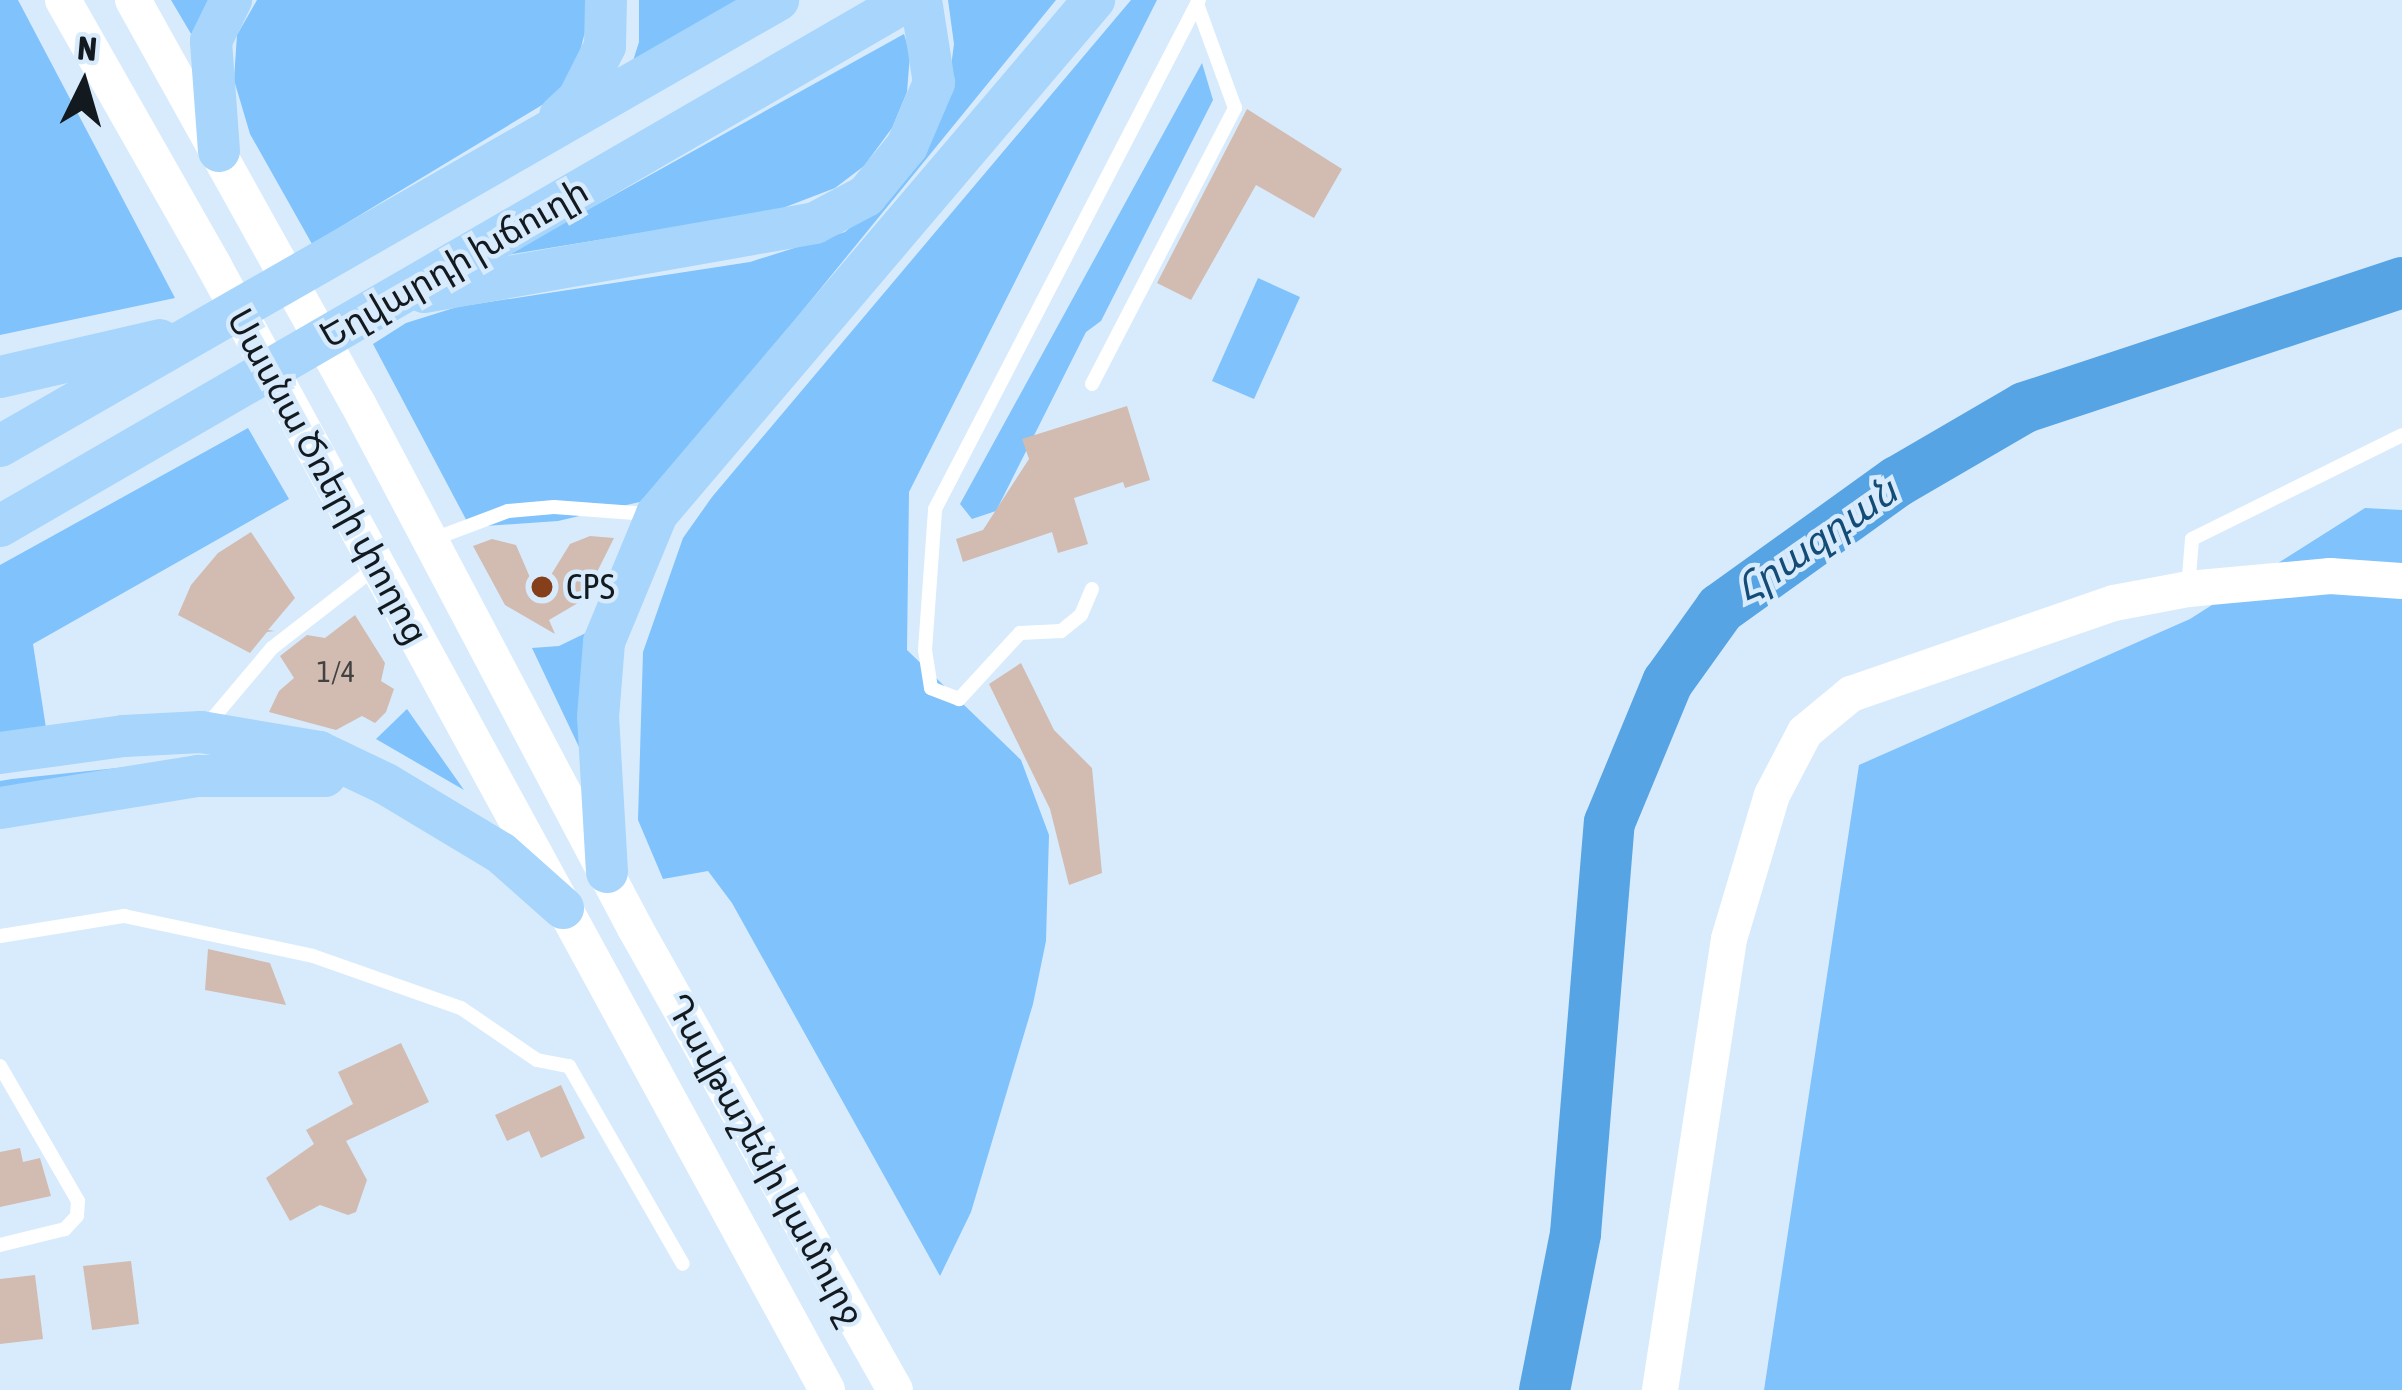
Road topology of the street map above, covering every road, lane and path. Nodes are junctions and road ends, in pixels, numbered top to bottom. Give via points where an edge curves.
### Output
1 (63, 0) edge
2 (133, 0) edge
3 (231, 0) edge
4 (606, 0) edge
5 (778, 0) edge
6 (908, 0) edge
7 (921, 0) edge
8 (1094, 0) edge
9 (1198, 2) edge
10 (539, 136) junction
11 (219, 151) junction
12 (393, 297) junction
13 (202, 331) junction
14 (0, 376) edge
15 (1092, 384) dead end
16 (2402, 435) edge
17 (0, 446) edge
18 (657, 514) junction
19 (0, 526) edge
20 (431, 540) junction
21 (377, 566) junction
22 (2402, 581) edge
23 (2188, 589) junction
24 (1092, 590) dead end
25 (201, 732) junction
26 (0, 753) edge
27 (386, 784) junction
28 (0, 808) edge
29 (607, 872) junction
30 (563, 908) junction
31 (635, 928) joint
32 (0, 936) edge
33 (586, 956) joint
34 (0, 1066) edge
35 (0, 1245) edge
36 (683, 1264) dead end
37 (827, 1390) edge
38 (895, 1390) edge
39 (1660, 1390) edge

1 - 21 main road, Սասնա Ծռերի փողոց
2 - 11 main road, Սասնա Ծռերի փողոց
3 - 11 main road via 211,41
4 - 10 main road via 605,46 592,76
5 - 10 main road, Եղվարդի խճուղի
6 - 12 main road, Եղվարդի խճուղի
7 - 12 main road via 934,82 917,128 866,196 815,223
8 - 18 main road
9 - 15 lane via 1234,108
9 - 24 lane via 935,509 925,650 931,688 959,699 1020,633 1060,632 1081,615
10 - 13 main road, Եղվարդի խճուղի
11 - 20 main road, Սասնա Ծռերի փողոց
12 - 19 main road, Եղվարդի խճուղի
13 - 14 main road
13 - 17 main road, Եղվարդի խճուղի
16 - 23 lane via 2192,539
18 - 20 lane via 508,511
18 - 29 main road via 604,642 598,717
20 - 29 main road, Սասնա Ծռերի փողոց
21 - 25 lane via 284,637
21 - 30 main road, Սասնա Ծռերի փողոց
22 - 23 main road via 2330,576
23 - 39 main road via 2114,603 1851,694 1804,732 1772,794 1729,939
25 - 26 main road
25 - 27 main road via 319,752
27 - 28 main road via 295,773 198,776
27 - 30 main road via 501,853
29 - 31 main road, Սասնա Ծռերի փողոց
30 - 33 main road, Սասնա Ծռերի փողոց
31 - 38 main road, Դավթաշենի կամուրջ
32 - 36 lane via 124,916 313,956 461,1009 537,1060 569,1066
33 - 37 main road, Դավթաշենի կամուրջ
34 - 35 lane via 78,1201 65,1229

